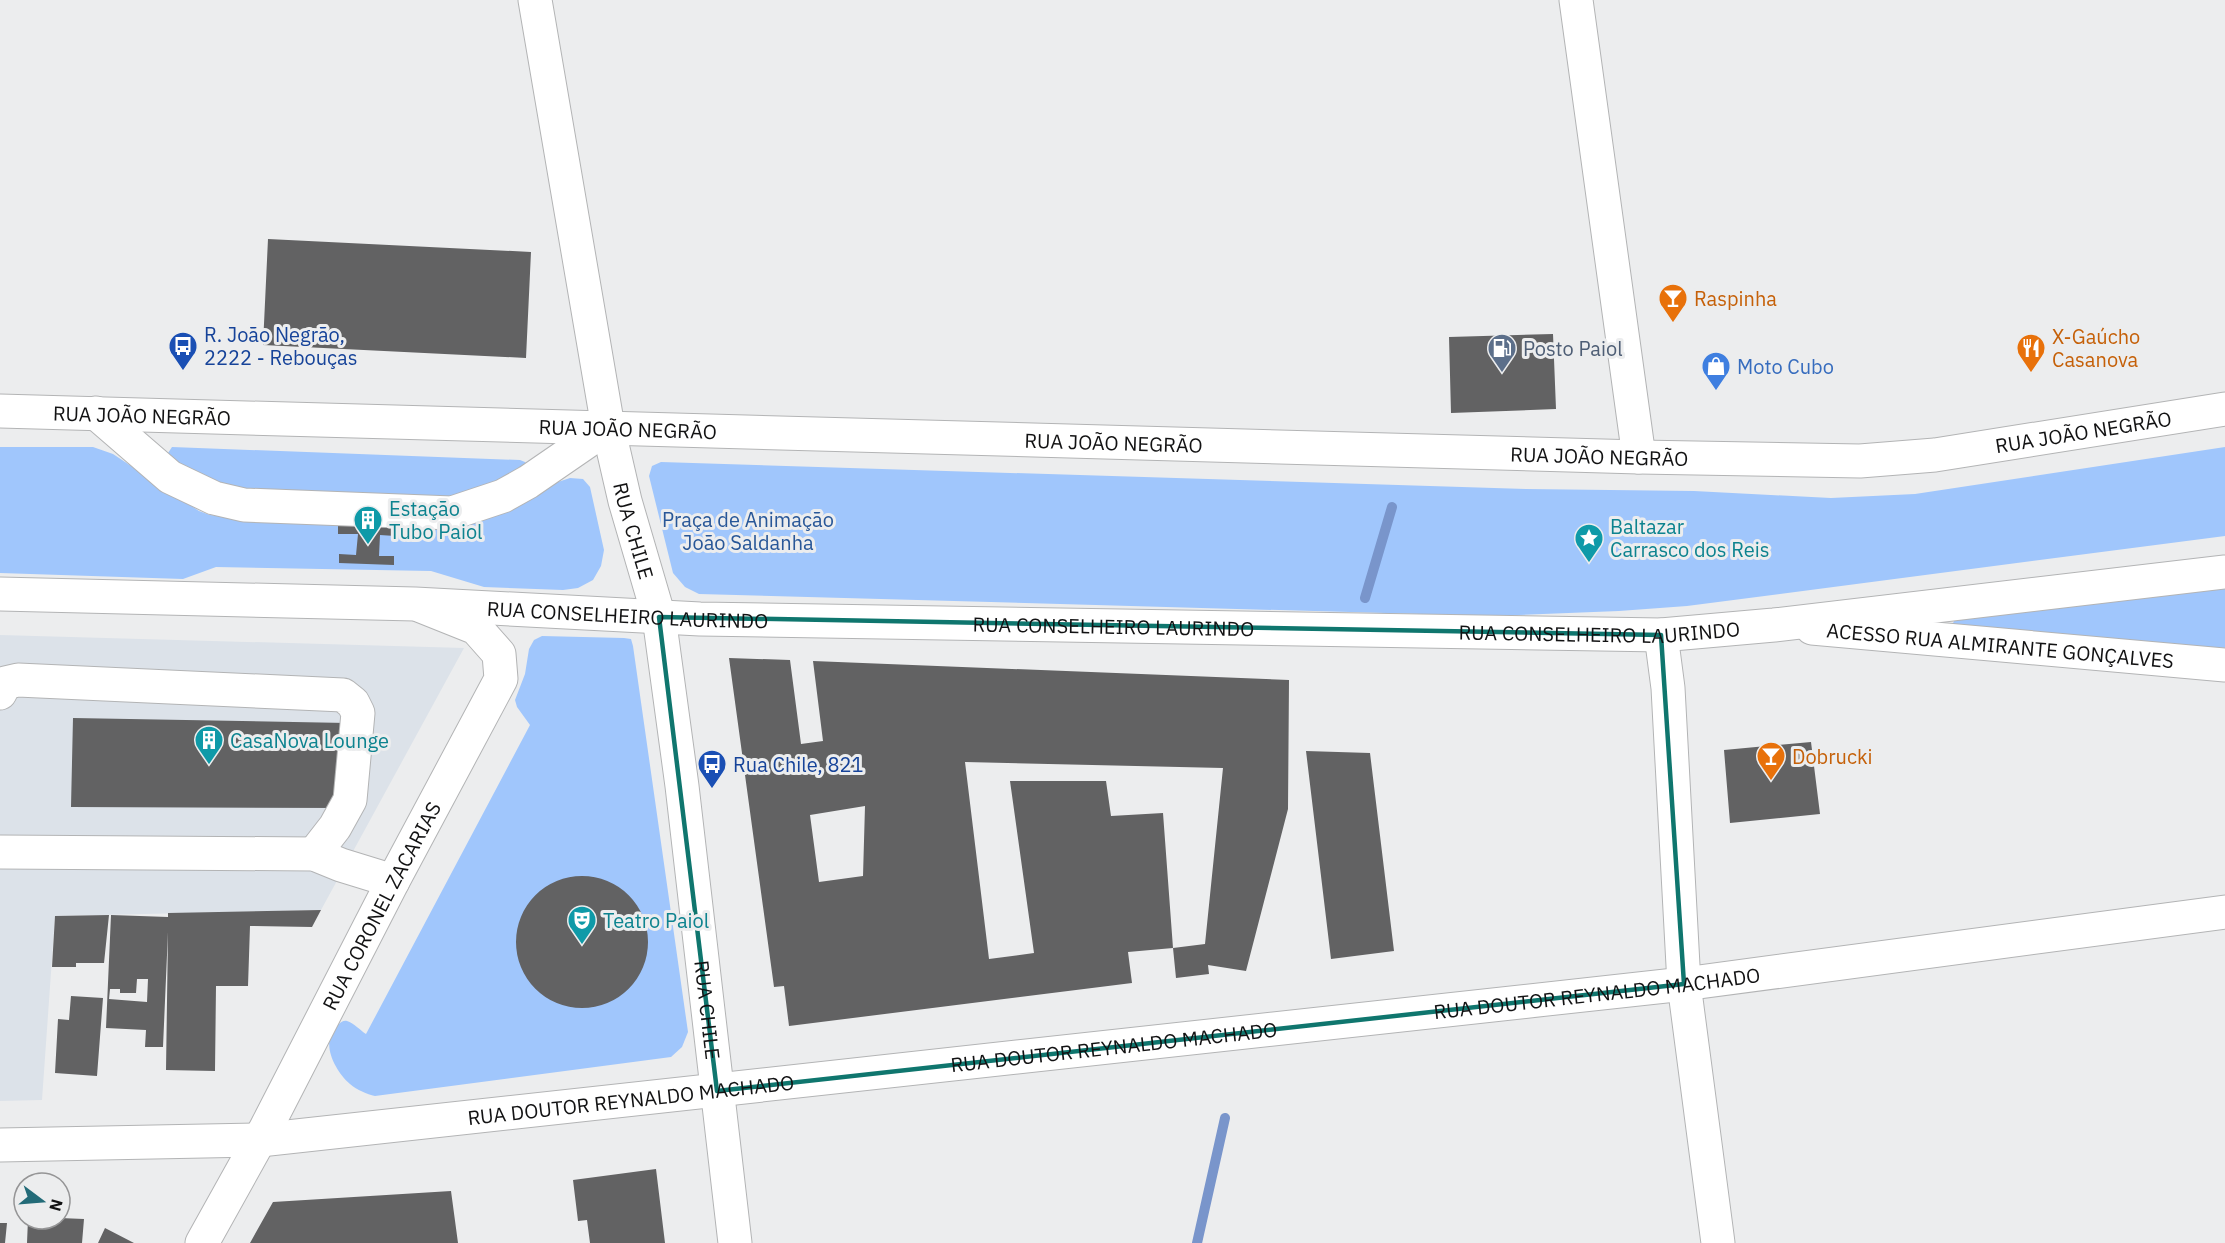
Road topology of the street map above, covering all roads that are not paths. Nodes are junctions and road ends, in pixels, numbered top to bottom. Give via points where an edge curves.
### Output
1 (535, 0) edge
2 (1576, 0) edge
3 (2225, 409) edge
4 (0, 411) edge
5 (96, 413) junction
6 (608, 427) junction
7 (1639, 457) junction
8 (2225, 572) edge
9 (0, 594) edge
10 (415, 604) junction
11 (659, 617) junction
12 (1774, 624) junction
13 (1661, 635) junction
14 (2225, 665) edge
15 (0, 693) edge
16 (0, 852) edge
17 (314, 854) junction
18 (393, 881) junction
19 (2225, 912) edge
20 (1684, 984) junction
21 (717, 1091) junction
22 (260, 1140) junction
23 (0, 1144) edge
24 (202, 1243) edge
25 (735, 1243) edge
26 (1718, 1243) edge

1 - 6 main road, RUA CHILE
2 - 7 main road
3 - 7 main road, RUA JOÃO NEGRÃO via 1924,456 1860,461
4 - 5 main road, RUA JOÃO NEGRÃO
5 - 6 main road, RUA JOÃO NEGRÃO
5 - 6 main road via 170,477 214,498 244,506 452,513 503,496
6 - 7 main road, RUA JOÃO NEGRÃO
6 - 11 main road, RUA CHILE
8 - 12 main road, RUA CONSELHEIRO LAURINDO
9 - 10 main road, RUA CONSELHEIRO LAURINDO
10 - 11 main road, RUA CONSELHEIRO LAURINDO
10 - 18 main road, RUA CORONEL ZACARIAS via 476,628 500,654 501,680
11 - 13 main road, RUA CONSELHEIRO LAURINDO
11 - 21 main road, RUA CHILE
12 - 13 main road, RUA CONSELHEIRO LAURINDO
12 - 14 main road, ACESSO RUA ALMIRANTE GONÇALVES
13 - 20 main road via 1668,688
15 - 17 main road via 5,683 18,680 343,695 358,712 350,800
16 - 17 main road
17 - 18 main road
18 - 22 main road, RUA CORONEL ZACARIAS
19 - 20 main road, RUA DOUTOR REYNALDO MACHADO
20 - 21 main road, RUA DOUTOR REYNALDO MACHADO
20 - 26 main road
21 - 22 main road, RUA DOUTOR REYNALDO MACHADO
21 - 25 main road, RUA CHILE
22 - 23 main road, RUA DOUTOR REYNALDO MACHADO
22 - 24 main road, RUA CORONEL ZACARIAS

